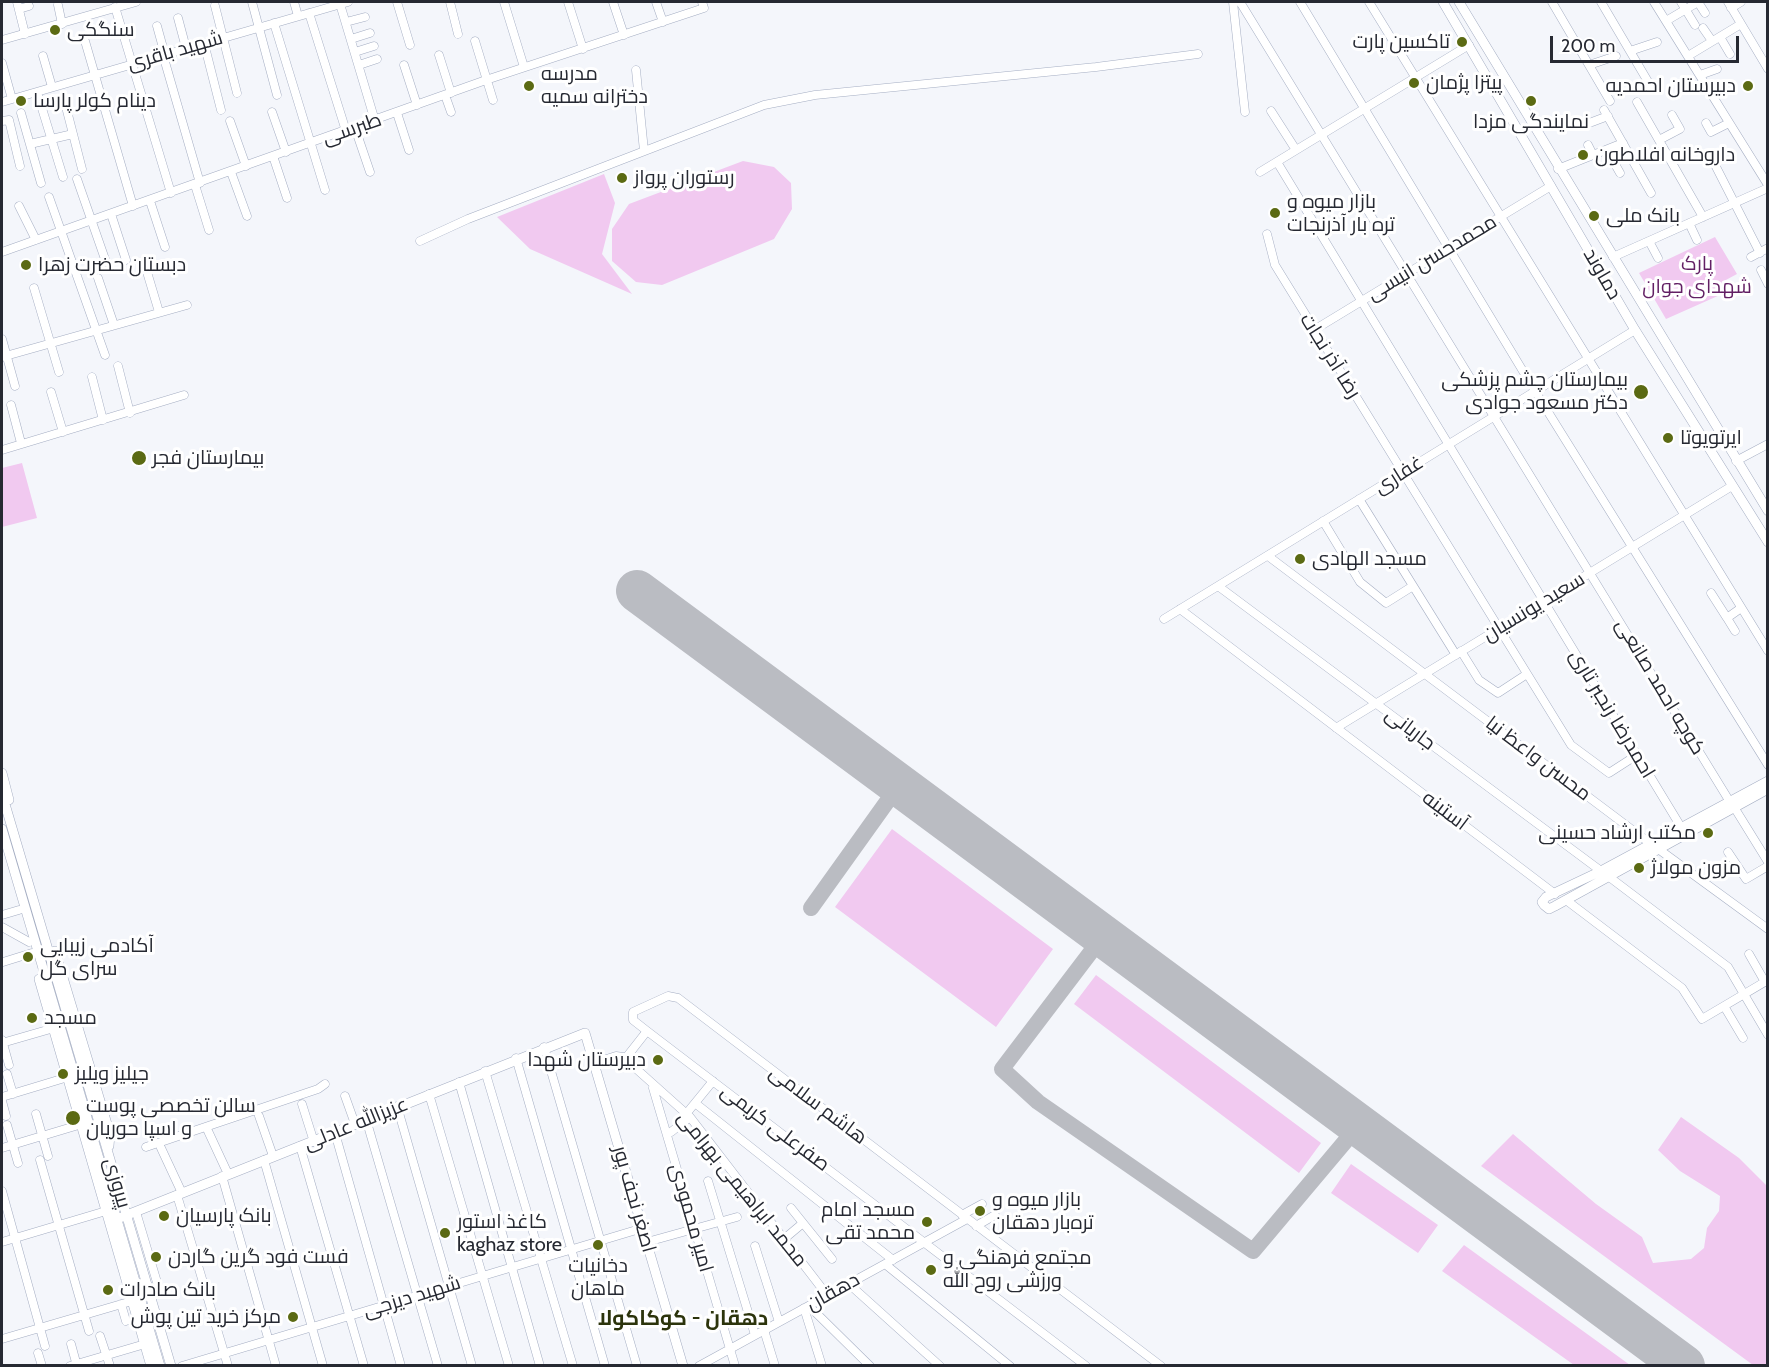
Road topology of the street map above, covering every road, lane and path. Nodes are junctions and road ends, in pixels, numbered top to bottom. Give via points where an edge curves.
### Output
1 (136, 2) edge
2 (252, 2) edge
3 (294, 2) edge
4 (397, 2) edge
5 (450, 2) edge
6 (504, 2) edge
7 (568, 2) edge
8 (613, 2) edge
9 (656, 2) edge
10 (1233, 2) edge
11 (1240, 2) edge
12 (1300, 2) edge
13 (1369, 2) edge
14 (1443, 2) edge
15 (1459, 2) edge
16 (1552, 2) edge
17 (1601, 2) edge
18 (1654, 2) edge
19 (1698, 2) edge
20 (1741, 2) edge
21 (344, 3) edge
22 (58, 4) dead end
23 (18, 5) edge
24 (322, 5) edge
25 (703, 5) edge
26 (1683, 5) edge
27 (1729, 5) edge
28 (28, 6) dead end
29 (214, 6) dead end
30 (115, 7) junction
31 (309, 13) junction
32 (1705, 13) dead end
33 (298, 16) junction
34 (365, 16) dead end
35 (178, 18) dead end
36 (1666, 21) junction
37 (346, 22) junction
38 (663, 22) junction
39 (274, 23) junction
40 (62, 24) junction
41 (1741, 24) junction
42 (157, 26) dead end
43 (259, 27) junction
44 (370, 33) dead end
45 (25, 34) junction
46 (458, 34) dead end
47 (624, 35) junction
48 (1720, 37) junction
49 (223, 38) junction
50 (351, 39) junction
51 (2, 40) edge
52 (85, 41) dead end
53 (475, 41) dead end
54 (1712, 41) junction
55 (1657, 42) dead end
56 (204, 43) junction
57 (410, 45) dead end
58 (1469, 45) junction
59 (374, 46) dead end
60 (186, 48) junction
61 (584, 50) junction
62 (1630, 51) junction
63 (355, 52) junction
64 (1198, 54) dead end
65 (1730, 54) dead end
66 (164, 55) junction
67 (439, 55) dead end
68 (43, 56) dead end
69 (1616, 56) dead end
70 (1688, 56) junction
71 (377, 59) dead end
72 (2, 63) edge
73 (131, 64) junction
74 (358, 65) junction
75 (404, 65) dead end
76 (1589, 65) junction
77 (524, 67) junction
78 (1717, 69) dead end
79 (1767, 69) edge
80 (636, 70) dead end
81 (94, 75) junction
82 (1700, 75) junction
83 (1416, 77) junction
84 (486, 80) junction
85 (1650, 85) dead end
86 (52, 87) junction
87 (37, 92) junction
88 (237, 93) dead end
89 (448, 94) junction
90 (277, 95) dead end
91 (12, 99) junction
92 (493, 100) dead end
93 (1610, 100) dead end
94 (2, 102) edge
95 (1637, 102) dead end
96 (66, 103) dead end
97 (417, 105) junction
98 (1364, 109) junction
99 (221, 110) dead end
100 (1271, 111) dead end
101 (272, 112) dead end
102 (451, 112) dead end
103 (1245, 112) dead end
104 (21, 113) dead end
105 (398, 113) junction
106 (1672, 115) dead end
107 (2, 121) edge
108 (230, 121) dead end
109 (375, 121) junction
110 (1592, 122) dead end
111 (1706, 123) dead end
112 (1729, 123) junction
113 (355, 128) junction
114 (346, 131) junction
115 (73, 134) junction
116 (1320, 135) junction
117 (52, 140) junction
118 (1659, 140) junction
119 (311, 142) junction
120 (1623, 143) junction
121 (30, 144) junction
122 (1588, 145) dead end
123 (409, 150) dead end
124 (1296, 150) junction
125 (1607, 150) junction
126 (644, 151) junction
127 (286, 152) junction
128 (1593, 155) junction
129 (1710, 155) dead end
130 (273, 156) junction
131 (1277, 162) junction
132 (20, 166) dead end
133 (246, 166) junction
134 (82, 169) dead end
135 (1558, 169) junction
136 (231, 172) junction
137 (370, 172) dead end
138 (1260, 172) dead end
139 (1620, 173) dead end
140 (63, 177) dead end
141 (77, 179) dead end
142 (41, 183) dead end
143 (198, 184) junction
144 (1551, 186) junction
145 (1767, 186) edge
146 (325, 190) dead end
147 (171, 193) junction
148 (1651, 193) dead end
149 (49, 197) dead end
150 (286, 198) dead end
151 (150, 201) junction
152 (1734, 203) junction
153 (19, 206) dead end
154 (134, 206) junction
155 (111, 214) junction
156 (247, 216) dead end
157 (1501, 216) junction
158 (1703, 217) junction
159 (92, 221) junction
160 (1689, 223) junction
161 (209, 230) dead end
162 (61, 231) junction
163 (1268, 234) dead end
164 (36, 240) junction
165 (1697, 240) dead end
166 (420, 241) dead end
167 (1649, 241) junction
168 (165, 247) dead end
169 (1449, 248) junction
170 (1764, 250) edge
171 (2, 252) edge
172 (1612, 257) junction
173 (1751, 257) dead end
174 (1658, 258) dead end
175 (126, 260) dead end
176 (106, 262) dead end
177 (1761, 270) dead end
178 (147, 272) dead end
179 (1407, 273) junction
180 (98, 278) dead end
181 (1767, 284) edge
182 (34, 288) dead end
183 (1360, 301) junction
184 (187, 305) dead end
185 (159, 312) junction
186 (114, 325) junction
187 (98, 330) junction
188 (1314, 330) junction
189 (1635, 330) junction
190 (2, 339) edge
191 (51, 342) junction
192 (105, 355) dead end
193 (4, 356) edge
194 (1587, 359) junction
195 (117, 366) dead end
196 (59, 372) dead end
197 (92, 377) dead end
198 (15, 386) dead end
199 (1535, 391) junction
200 (51, 392) dead end
201 (184, 395) dead end
202 (11, 405) dead end
203 (130, 412) junction
204 (1494, 416) junction
205 (103, 420) junction
206 (63, 432) junction
207 (21, 443) junction
208 (1449, 444) junction
209 (1767, 444) edge
210 (2, 450) edge
211 (1736, 461) junction
212 (1403, 473) junction
213 (1732, 486) junction
214 (1767, 492) edge
215 (1758, 496) junction
216 (1359, 499) junction
217 (1767, 511) edge
218 (1683, 516) junction
219 (1323, 521) junction
220 (1767, 542) edge
221 (1632, 547) junction
222 (1268, 556) junction
223 (1590, 573) junction
224 (1218, 586) junction
225 (1413, 586) junction
226 (1711, 593) dead end
227 (1543, 601) junction
228 (1741, 608) junction
229 (1180, 609) junction
230 (1727, 618) junction
231 (1164, 619) dead end
232 (1498, 629) junction
233 (1735, 631) dead end
234 (1767, 651) edge
235 (1458, 653) junction
236 (1424, 674) junction
237 (1527, 674) junction
238 (1376, 704) junction
239 (1336, 728) junction
240 (1637, 755) junction
241 (1767, 765) edge
242 (2, 773) edge
243 (1767, 781) edge
244 (1767, 789) edge
245 (2, 794) edge
246 (1732, 804) junction
247 (6, 808) junction
248 (16, 824) junction
249 (1681, 827) junction
250 (2, 829) edge
251 (1654, 846) junction
252 (2, 850) edge
253 (1728, 852) dead end
254 (1767, 864) edge
255 (1605, 873) junction
256 (1555, 894) junction
257 (1566, 900) junction
258 (26, 908) junction
259 (2, 915) edge
260 (2, 927) edge
261 (1767, 929) edge
262 (29, 942) junction
263 (32, 953) junction
264 (1749, 954) dead end
265 (3, 962) dead end
266 (1766, 981) edge
267 (1743, 994) junction
268 (668, 996) joint
269 (1724, 1006) junction
270 (54, 1028) junction
271 (647, 1031) junction
272 (585, 1033) joint
273 (1767, 1035) edge
274 (1743, 1038) dead end
275 (2, 1042) edge
276 (544, 1047) junction
277 (516, 1058) junction
278 (626, 1059) junction
279 (594, 1063) junction
280 (9, 1065) dead end
281 (485, 1071) junction
282 (7, 1074) dead end
283 (68, 1077) junction
284 (713, 1081) junction
285 (459, 1082) junction
286 (325, 1084) dead end
287 (653, 1086) junction
288 (13, 1094) junction
289 (429, 1094) junction
290 (345, 1096) dead end
291 (2, 1099) edge
292 (695, 1103) junction
293 (302, 1104) dead end
294 (397, 1107) junction
295 (36, 1114) dead end
296 (688, 1115) junction
297 (259, 1116) dead end
298 (366, 1119) junction
299 (82, 1124) junction
300 (355, 1124) junction
301 (208, 1131) dead end
302 (671, 1132) dead end
303 (335, 1133) junction
304 (42, 1136) junction
305 (314, 1142) junction
306 (12, 1145) junction
307 (300, 1146) junction
308 (146, 1147) dead end
309 (2, 1148) edge
310 (161, 1148) dead end
311 (109, 1154) junction
312 (48, 1156) dead end
313 (269, 1158) junction
314 (39, 1160) dead end
315 (18, 1163) dead end
316 (225, 1175) junction
317 (708, 1181) dead end
318 (2, 1191) edge
319 (180, 1194) junction
320 (982, 1204) dead end
321 (791, 1208) dead end
322 (106, 1211) junction
323 (136, 1212) junction
324 (995, 1215) dead end
325 (127, 1216) junction
326 (737, 1217) dead end
327 (964, 1217) junction
328 (117, 1219) junction
329 (721, 1221) junction
330 (803, 1223) junction
331 (58, 1225) junction
332 (976, 1226) junction
333 (643, 1228) junction
334 (694, 1228) junction
335 (15, 1238) junction
336 (784, 1239) junction
337 (600, 1241) junction
338 (2, 1242) edge
339 (647, 1242) junction
340 (926, 1242) junction
341 (755, 1246) dead end
342 (571, 1249) junction
343 (541, 1258) junction
344 (832, 1259) dead end
345 (893, 1260) junction
346 (885, 1264) junction
347 (142, 1266) junction
348 (512, 1267) junction
349 (132, 1270) junction
350 (483, 1276) junction
351 (849, 1284) junction
352 (449, 1286) junction
353 (159, 1289) dead end
354 (418, 1295) junction
355 (827, 1296) junction
356 (132, 1300) junction
357 (121, 1304) junction
358 (383, 1305) junction
359 (807, 1307) junction
360 (84, 1315) junction
361 (349, 1316) junction
362 (126, 1321) dead end
363 (779, 1322) junction
364 (312, 1327) junction
365 (40, 1328) junction
366 (764, 1330) junction
367 (89, 1331) dead end
368 (755, 1335) junction
369 (100, 1336) dead end
370 (2, 1340) edge
371 (269, 1340) junction
372 (71, 1344) dead end
373 (145, 1344) junction
374 (45, 1346) dead end
375 (730, 1349) junction
376 (38, 1353) dead end
377 (224, 1353) junction
378 (106, 1355) junction
379 (42, 1365) edge
380 (74, 1365) edge
381 (110, 1365) edge
382 (152, 1365) edge
383 (160, 1365) edge
384 (171, 1365) edge
385 (182, 1365) edge
386 (228, 1365) edge
387 (276, 1365) edge
388 (323, 1365) edge
389 (364, 1365) edge
390 (401, 1365) edge
391 (438, 1365) edge
392 (472, 1365) edge
393 (509, 1365) edge
394 (540, 1365) edge
395 (573, 1365) edge
396 (605, 1365) edge
397 (637, 1365) edge
398 (683, 1365) edge
399 (699, 1365) edge
400 (735, 1365) edge
401 (775, 1365) edge
402 (822, 1365) edge
403 (870, 1365) edge
404 (940, 1365) edge
405 (1010, 1365) edge
406 (1086, 1365) edge
407 (1161, 1365) edge

1 - 30 street
2 - 43 street
3 - 33 street
4 - 57 street
5 - 46 street
6 - 77 street
7 - 61 street
8 - 47 street
9 - 38 street
10 - 103 street
11 - 116 street, کوچه احمد صانعی
12 - 98 street
13 - 83 street
14 - 58 main road, دماوند
15 - 135 main road, دماوند
16 - 76 street
17 - 62 street
18 - 36 street
19 - 26 street
19 - 32 street
20 - 27 street
21 - 24 street, شهید باقری
21 - 37 street
22 - 40 street
23 - 28 street
23 - 45 street
24 - 31 street, شهید باقری
25 - 38 street, طبرسی
26 - 36 street
26 - 54 street
27 - 41 street
29 - 49 street
30 - 40 street
30 - 73 street
31 - 33 street, شهید باقری
31 - 114 street
33 - 39 street, شهید باقری
34 - 37 street
35 - 60 street
36 - 70 street
37 - 50 street
38 - 47 street, طبرسی
39 - 43 street, شهید باقری
39 - 119 street
40 - 45 street
41 - 48 street
41 - 79 street
42 - 66 street
43 - 49 street, شهید باقری
43 - 90 street
44 - 50 street
45 - 51 street
47 - 61 street, طبرسی
48 - 54 street
48 - 65 street
49 - 56 street, شهید باقری
49 - 88 street
50 - 63 street
52 - 81 street
53 - 84 street
54 - 70 street
55 - 62 street
56 - 60 street, شهید باقری
56 - 99 street
58 - 83 street
58 - 144 main road, دماوند
59 - 63 street
60 - 66 street, شهید باقری
61 - 77 street, طبرسی
62 - 85 street
63 - 74 street
64 - 126 street via 815,95 764,105
66 - 73 street, شهید باقری
66 - 143 street
67 - 89 street
68 - 86 street
69 - 76 street
70 - 82 street
71 - 74 street
72 - 91 street
73 - 81 street, شهید باقری
73 - 147 street
74 - 109 street
75 - 97 street
76 - 93 street
77 - 84 street, طبرسی
78 - 82 street
80 - 126 street
81 - 86 street, شهید باقری
81 - 154 street
82 - 112 street
83 - 98 street
83 - 157 street
84 - 89 street, طبرسی
84 - 92 street
86 - 87 street, شهید باقری
87 - 91 street, شهید باقری
87 - 117 street
89 - 97 street, طبرسی
89 - 102 street
91 - 94 street, شهید باقری
95 - 118 street
96 - 115 street
97 - 105 street, طبرسی
98 - 116 street
98 - 169 street
100 - 124 street
101 - 127 street
104 - 121 street
105 - 109 street, طبرسی
105 - 123 street
106 - 118 street via 1680,129
107 - 132 street via 9,120
108 - 133 street
109 - 113 street, طبرسی
110 - 120 street via 1606,113
111 - 112 street via 1711,132
112 - 145 street
113 - 114 street, طبرسی
113 - 137 street
114 - 119 street, طبرسی
115 - 117 street
115 - 134 street
116 - 124 street
116 - 179 street, کوچه احمد صانعی
117 - 121 street
117 - 140 street
118 - 158 street
119 - 127 street, طبرسی
119 - 146 street
120 - 125 street
120 - 148 street
121 - 142 street
122 - 128 street
124 - 131 street
125 - 128 street
125 - 139 street
126 - 166 street
127 - 130 street, طبرسی
128 - 135 street
129 - 152 street
130 - 133 street, طبرسی
130 - 150 street
131 - 138 street
131 - 183 street, احمدرضا رنجبر تاری
133 - 136 street, طبرسی
135 - 172 main road, دماوند
136 - 143 street, طبرسی
136 - 156 street
141 - 159 street
143 - 147 street, طبرسی
143 - 161 street
144 - 157 street, محمدحسن انیسی
144 - 189 main road, دماوند
145 - 152 street
147 - 151 street, طبرسی
149 - 162 street
151 - 154 street, طبرسی
151 - 168 street
152 - 158 street
152 - 170 street
153 - 164 street
154 - 155 street, طبرسی
155 - 159 street, طبرسی
155 - 175 street
157 - 169 street, محمدحسن انیسی
157 - 194 street
158 - 160 street
159 - 162 street, طبرسی
159 - 176 street
160 - 165 street
160 - 167 street
162 - 164 street, طبرسی
162 - 187 street
163 - 188 street, رضا آذر نجات via 1275,265
164 - 171 street, طبرسی
167 - 172 street
167 - 174 street
169 - 179 street, محمدحسن انیسی
169 - 199 street
170 - 173 street
172 - 211 main road, دماوند
177 - 181 street
178 - 185 street
179 - 183 street, محمدحسن انیسی
179 - 204 street, کوچه احمد صانعی
180 - 186 street
182 - 191 street
183 - 188 street, محمدحسن انیسی
183 - 208 street, احمدرضا رنجبر تاری
184 - 185 street
185 - 186 street
186 - 187 street
187 - 191 street
187 - 192 street
188 - 212 street, رضا آذر نجات
189 - 194 street, غفاری
189 - 213 main road, دماوند
190 - 193 street
191 - 193 street
191 - 196 street
193 - 198 street
194 - 199 street, غفاری
194 - 218 street
195 - 203 street
197 - 205 street
199 - 204 street, غفاری
199 - 221 street
200 - 206 street
201 - 203 street
202 - 207 street
203 - 205 street
204 - 208 street, غفاری
204 - 223 street, کوچه احمد صانعی
205 - 206 street
206 - 207 street
207 - 210 street
208 - 212 street, غفاری
208 - 227 street, احمدرضا رنجبر تاری
209 - 211 street
211 - 215 main road, دماوند
212 - 216 street, غفاری
212 - 232 street, رضا آذر نجات
213 - 218 street, سعید یونسیان
213 - 220 main road, دماوند
214 - 215 street
215 - 217 main road, دماوند
216 - 219 street, غفاری
216 - 225 street
218 - 221 street, سعید یونسیان
218 - 228 street
219 - 222 street, غفاری
219 - 225 street via 1360,582 1386,603
221 - 223 street, سعید یونسیان
221 - 241 street
222 - 224 street, غفاری
222 - 236 street, محسن واعظ نیا
223 - 227 street, سعید یونسیان
223 - 246 street, کوچه احمد صانعی
224 - 229 street, غفاری
224 - 238 street, جاریانی
225 - 235 street
226 - 230 street
227 - 232 street, سعید یونسیان
227 - 240 street, احمدرضا رنجبر تاری
228 - 230 street
228 - 234 street
229 - 231 street, غفاری
229 - 239 street, آستینه
230 - 233 street
232 - 235 street, سعید یونسیان
232 - 237 street, رضا آذر نجات
235 - 236 street, سعید یونسیان
235 - 237 street via 1479,680 1498,693
236 - 238 street, سعید یونسیان
236 - 251 street, محسن واعظ نیا
237 - 240 street, رضا آذر نجات via 1571,745 1609,773
238 - 239 street, سعید یونسیان
238 - 255 street, جاریانی
239 - 256 street, آستینه
240 - 249 street, احمدرضا رنجبر تاری
242 - 248 main road
243 - 246 main road
244 - 246 main road
245 - 247 main road, پیروزی
246 - 249 main road
246 - 251 main road
246 - 254 street, کوچه احمد صانعی
247 - 248 main road
247 - 258 main road, پیروزی
248 - 311 main road via 110,1134
249 - 251 main road
250 - 258 main road, پیروزی
251 - 255 main road
251 - 261 street, محسن واعظ نیا
252 - 258 main road
253 - 254 street via 1746,879
255 - 256 main road
255 - 257 main road
255 - 267 street, جاریانی via 1728,967
256 - 257 main road via 1542,902 1549,909
257 - 269 street via 1682,988 1702,1019
258 - 259 street
258 - 262 main road
258 - 311 main road, پیروزی
258 - 328 main road, پیروزی
260 - 262 street
262 - 263 main road
263 - 265 street
263 - 270 main road
264 - 266 street
266 - 267 street
267 - 269 street
267 - 273 street, جاریانی
268 - 271 street, صفرعلی کریمی via 635,1010 632,1018
268 - 327 street, هاشم سلامی via 678,998
269 - 274 street
270 - 275 street
270 - 283 main road
271 - 278 street
271 - 284 street, صفرعلی کریمی
272 - 276 main road, عزیزالله عادلی
272 - 279 main road, اصغر نجف پور
275 - 280 street
276 - 277 main road, عزیزالله عادلی
276 - 337 street
277 - 281 main road, عزیزالله عادلی
277 - 342 street
278 - 279 street via 618,1056
278 - 287 street, محمد ابراهیمی بهرامی
279 - 333 main road, اصغر نجف پور
281 - 285 main road, عزیزالله عادلی
281 - 343 street
282 - 288 street
283 - 288 street
283 - 299 main road
284 - 292 street
284 - 340 street, صفرعلی کریمی
285 - 289 main road, عزیزالله عادلی
285 - 348 street
286 - 308 street
287 - 296 street, محمد ابراهیمی بهرامی
287 - 334 street, امیر محمودی
288 - 291 street
289 - 294 main road, عزیزالله عادلی
289 - 350 street
290 - 300 street
291 - 306 street
292 - 296 street
292 - 345 street
293 - 305 street
294 - 298 main road, عزیزالله عادلی
294 - 352 street
295 - 304 street
296 - 302 street
296 - 336 street, محمد ابراهیمی بهرامی
297 - 313 street
298 - 300 main road, عزیزالله عادلی
298 - 354 street
299 - 304 street
299 - 322 main road
300 - 303 main road, عزیزالله عادلی
301 - 316 street
303 - 305 main road, عزیزالله عادلی
303 - 358 street
304 - 306 street
304 - 312 street
305 - 307 main road, عزیزالله عادلی
306 - 309 street
306 - 315 street
307 - 313 main road, عزیزالله عادلی
307 - 361 street
310 - 319 street
311 - 325 main road, پیروزی
313 - 316 main road, عزیزالله عادلی
313 - 364 street
314 - 331 street
316 - 319 main road, عزیزالله عادلی
316 - 371 street
317 - 329 street
318 - 335 street
319 - 323 main road, عزیزالله عادلی
319 - 377 street
320 - 327 street, دهقان
321 - 330 street
322 - 331 street
322 - 356 main road
323 - 325 main road, عزیزالله عادلی
323 - 353 street
324 - 332 street
325 - 328 main road, عزیزالله عادلی
325 - 347 main road, پیروزی
326 - 329 street
327 - 332 street, هاشم سلامی
327 - 340 street, دهقان
328 - 349 main road, پیروزی
329 - 334 street
329 - 368 street
330 - 336 street
330 - 344 street
331 - 335 street
331 - 360 street
332 - 407 street, هاشم سلامی
333 - 337 street, شهید دیزجی
333 - 339 main road, اصغر نجف پور
334 - 339 street
334 - 375 street, امیر محمودی
335 - 338 street
335 - 365 street
336 - 355 street, محمد ابراهیمی بهرامی
337 - 342 street, شهید دیزجی
337 - 397 street
339 - 398 main road, اصغر نجف پور
340 - 345 street, دهقان
340 - 406 street, صفرعلی کریمی
341 - 363 street
342 - 343 street, شهید دیزجی
342 - 396 street
343 - 348 street, شهید دیزجی
343 - 395 street
345 - 346 street, دهقان
346 - 351 street, دهقان
346 - 405 street
347 - 349 main road
347 - 384 main road, پیروزی
348 - 350 street, شهید دیزجی
348 - 394 street
349 - 383 main road, پیروزی
350 - 352 street, شهید دیزجی
350 - 393 street
351 - 355 street, دهقان
351 - 404 street
352 - 354 street, شهید دیزجی
352 - 392 street
354 - 358 street, شهید دیزجی
354 - 391 street
355 - 359 street, دهقان
356 - 357 street
356 - 373 main road
357 - 360 street
357 - 362 street
358 - 361 street, شهید دیزجی
358 - 390 street
359 - 363 street, دهقان
359 - 402 street
359 - 403 street
360 - 365 street
360 - 367 street
361 - 364 street, شهید دیزجی
361 - 389 street
363 - 366 street, دهقان
364 - 371 street, شهید دیزجی
364 - 388 street
365 - 370 street
365 - 374 street
366 - 368 street, دهقان
366 - 401 street
368 - 375 street, دهقان
369 - 378 street
371 - 377 street, شهید دیزجی
371 - 387 street
372 - 380 street
373 - 378 street
373 - 382 main road
375 - 399 street, دهقان
375 - 400 street, امیر محمودی
376 - 379 street
377 - 385 street, شهید دیزجی
377 - 386 street
378 - 380 street
378 - 381 street

